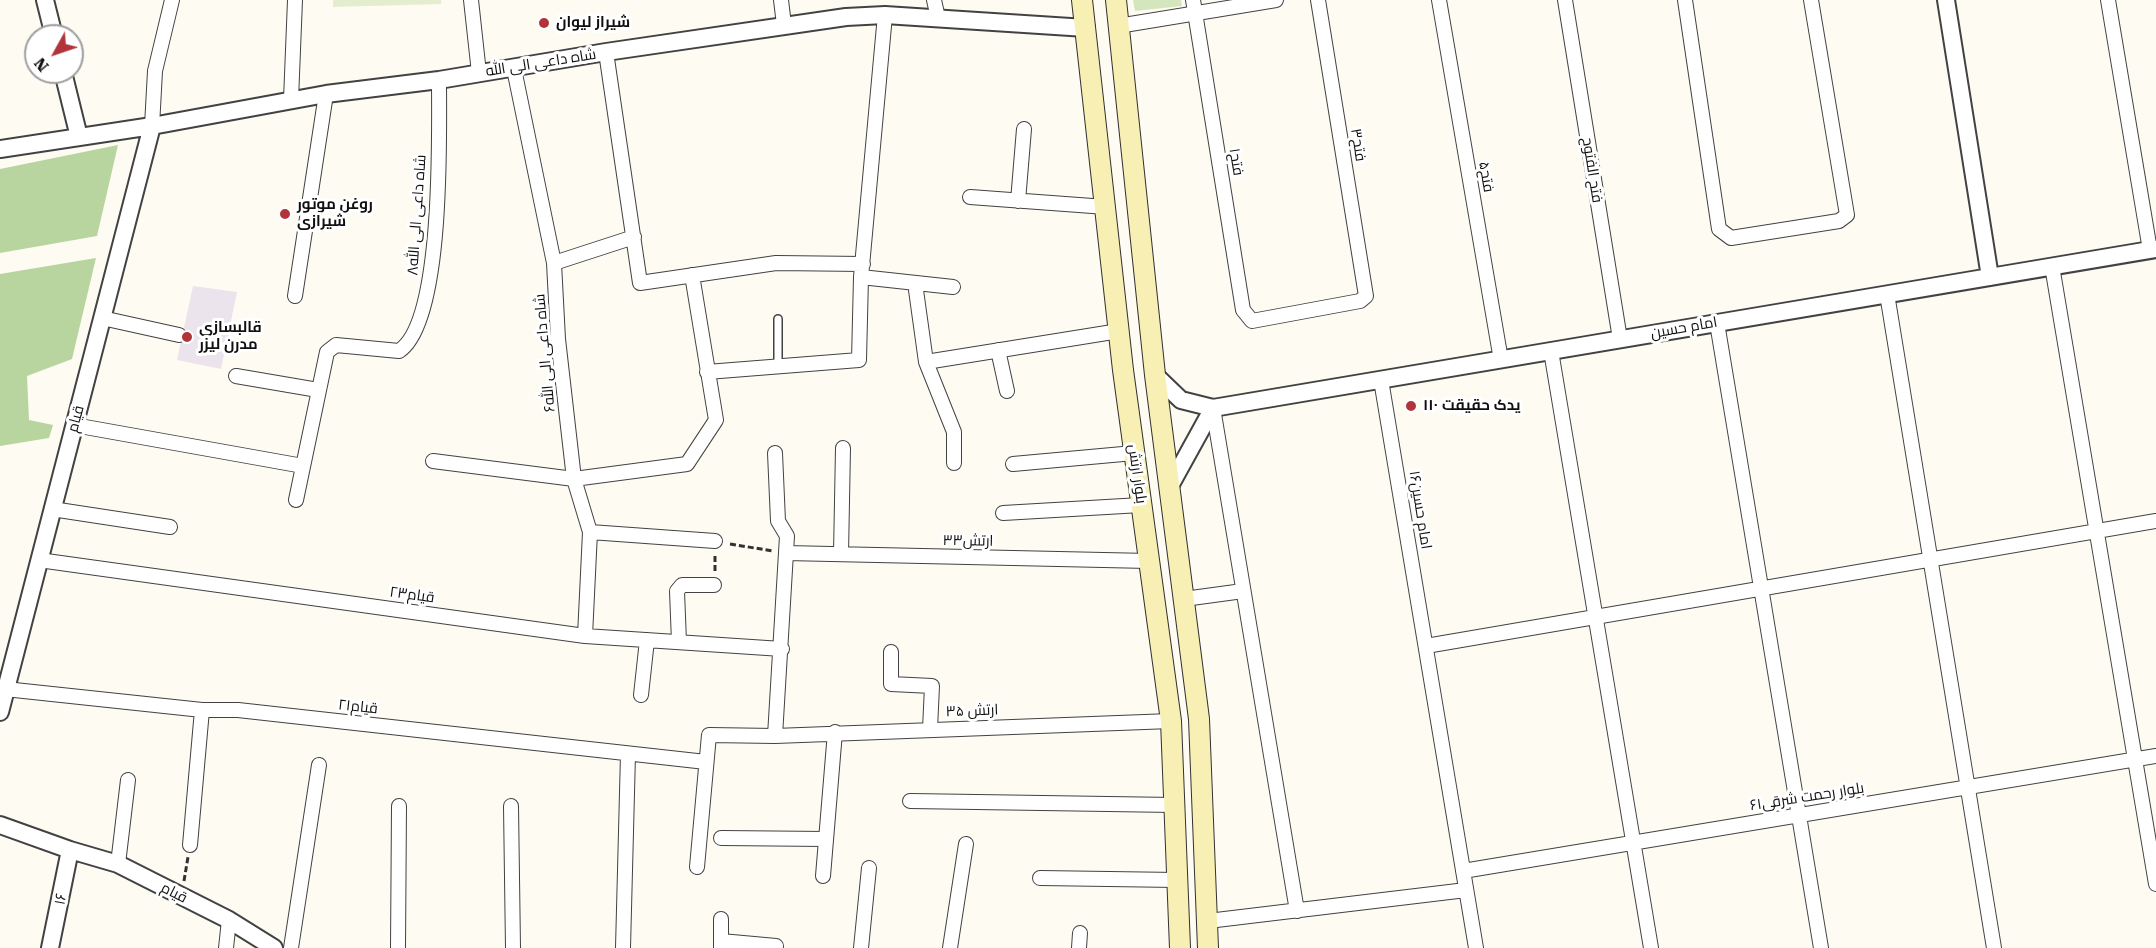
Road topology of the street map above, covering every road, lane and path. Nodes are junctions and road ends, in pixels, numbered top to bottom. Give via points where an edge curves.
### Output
1 (45, 0) edge
2 (172, 0) edge
3 (295, 0) edge
4 (471, 0) edge
5 (781, 0) edge
6 (934, 0) edge
7 (1082, 0) edge
8 (1116, 0) edge
9 (1276, 0) edge
10 (1318, 0) edge
11 (1439, 0) edge
12 (1565, 0) edge
13 (1684, 0) edge
14 (1811, 0) edge
15 (1946, 0) edge
16 (2108, 0) edge
17 (1194, 7) edge
18 (885, 15) junction
19 (938, 18) junction
20 (51, 24) edge
21 (784, 24) junction
22 (1118, 26) junction
23 (1086, 28) junction
24 (606, 52) junction
25 (514, 69) junction
26 (479, 73) junction
27 (439, 80) junction
28 (66, 84) edge
29 (326, 94) junction
30 (291, 100) junction
31 (152, 126) junction
32 (1024, 129) dead end
33 (78, 137) junction
34 (0, 149) edge
35 (970, 197) dead end
36 (1018, 201) junction
37 (1106, 207) junction
38 (634, 237) junction
39 (2153, 249) edge
40 (554, 262) junction
41 (2052, 266) junction
42 (862, 270) junction
43 (692, 274) junction
44 (1990, 277) junction
45 (915, 283) junction
46 (953, 287) dead end
47 (1887, 294) junction
48 (295, 296) dead end
49 (1246, 316) joint
50 (102, 318) junction
51 (778, 319) dead end
52 (1717, 323) junction
53 (1119, 331) junction
54 (179, 335) dead end
55 (1620, 339) junction
56 (998, 350) junction
57 (1551, 351) junction
58 (1501, 360) junction
59 (926, 362) junction
60 (778, 367) junction
61 (707, 372) junction
62 (1155, 375) junction
63 (236, 376) dead end
64 (1381, 380) junction
65 (318, 390) junction
66 (1007, 391) dead end
67 (1213, 408) junction
68 (74, 425) junction
69 (843, 448) dead end
70 (775, 453) dead end
71 (1134, 453) junction
72 (433, 461) dead end
73 (954, 463) dead end
74 (1013, 464) dead end
75 (303, 466) junction
76 (574, 479) junction
77 (1170, 486) junction
78 (296, 500) dead end
79 (1141, 505) junction
80 (52, 509) junction
81 (1003, 513) dead end
82 (2156, 521) edge
83 (170, 527) dead end
84 (2095, 531) junction
85 (591, 532) junction
86 (715, 541) junction
87 (786, 553) junction
88 (841, 554) junction
89 (39, 560) junction
90 (1930, 560) junction
91 (1149, 561) junction
92 (714, 585) joint
93 (1760, 589) junction
94 (1243, 591) junction
95 (1184, 599) junction
96 (1596, 617) junction
97 (585, 636) junction
98 (647, 640) junction
99 (679, 642) junction
100 (1426, 646) junction
101 (782, 649) junction
102 (891, 652) dead end
103 (5, 689) junction
104 (641, 695) dead end
105 (202, 710) junction
106 (0, 712) edge
107 (1171, 722) junction
108 (930, 729) junction
109 (835, 732) junction
110 (776, 736) junction
111 (628, 754) junction
112 (2156, 756) edge
113 (2135, 759) junction
114 (706, 762) junction
115 (319, 765) dead end
116 (128, 780) dead end
117 (1970, 786) junction
118 (910, 801) dead end
119 (399, 806) dead end
120 (511, 806) dead end
121 (1174, 806) junction
122 (1800, 815) junction
123 (0, 825) edge
124 (721, 838) dead end
125 (826, 839) junction
126 (1634, 842) junction
127 (966, 844) dead end
128 (190, 845) joint
129 (70, 850) junction
130 (118, 864) junction
131 (697, 867) dead end
132 (869, 868) dead end
133 (1463, 871) junction
134 (823, 876) dead end
135 (1040, 878) dead end
136 (1177, 880) junction
137 (2156, 884) edge
138 (1466, 890) junction
139 (181, 897) junction
140 (1297, 911) junction
141 (722, 919) dead end
142 (229, 920) junction
143 (1208, 921) junction
144 (1080, 933) dead end
145 (721, 944) edge
146 (776, 946) dead end
147 (50, 948) edge
148 (226, 948) edge
149 (274, 948) edge
150 (291, 948) edge
151 (398, 948) edge
152 (513, 948) edge
153 (623, 948) edge
154 (861, 948) edge
155 (950, 948) edge
156 (1079, 948) edge
157 (1180, 948) edge
158 (1208, 948) edge
159 (1476, 948) edge
160 (1651, 948) edge
161 (1821, 948) edge
162 (1994, 948) edge

1 - 20 street
2 - 31 street via 155,71
3 - 30 street
4 - 26 street
5 - 21 street
6 - 19 street
7 - 23 main road, بلوار ارتش
8 - 22 main road, بلوار ارتش
9 - 17 street
10 - 49 street, ۳فتح via 1366,296 1359,301 1252,321
11 - 58 street, ۵فتح
12 - 55 street, فتح الفتوح
13 - 14 street via 1719,229 1731,238 1839,221 1847,216
15 - 44 street
16 - 39 street
17 - 22 street
17 - 49 street, ۱فتح
18 - 19 street, شاه داعی الی الله
18 - 21 street, شاه داعی الی الله
18 - 42 street
19 - 23 street, شاه داعی الی الله
21 - 24 street, شاه داعی الی الله
22 - 62 main road, بلوار ارتش
23 - 37 main road, بلوار ارتش
24 - 25 street, شاه داعی الی الله
24 - 38 street
25 - 26 street, شاه داعی الی الله
25 - 40 street, شاه داعی الی الله۶
26 - 27 street, شاه داعی الی الله
27 - 29 street, شاه داعی الی الله
27 - 65 street, شاه داعی الی الله۸ via 438,184 430,278 412,339 399,351 336,345 327,352
28 - 33 street
29 - 30 street, شاه داعی الی الله
29 - 48 street
30 - 31 street, شاه داعی الی الله
31 - 33 street, شاه داعی الی الله
31 - 50 street, قیام
32 - 36 street
33 - 34 street, شاه داعی الی الله
35 - 36 street
36 - 37 street
37 - 53 main road, بلوار ارتش
38 - 40 street
38 - 43 street via 640,283
39 - 41 street, امام حسین
40 - 76 street, شاه داعی الی الله۶ via 558,339
41 - 44 street, امام حسین
41 - 84 street
42 - 43 street via 776,263
42 - 45 street
42 - 60 street via 859,360
43 - 61 street
44 - 47 street, امام حسین
45 - 46 street
45 - 59 street
47 - 52 street, امام حسین
47 - 90 street
50 - 54 street
50 - 68 street, قیام
51 - 60 lane
52 - 55 street, امام حسین
52 - 93 street
53 - 56 street
53 - 71 main road, بلوار ارتش
55 - 57 street, امام حسین
56 - 59 street
56 - 66 street
57 - 58 street, امام حسین
57 - 96 street
58 - 64 street, امام حسین
59 - 73 street via 954,432
60 - 61 street
61 - 76 street via 716,420 687,464
62 - 67 street via 1181,400
62 - 77 main road, بلوار ارتش
63 - 65 street
64 - 67 street, امام حسین
64 - 100 street, امام حسین۱۶
65 - 75 street
67 - 77 street
67 - 94 street
68 - 75 street
68 - 80 street, قیام
69 - 88 street
70 - 87 street via 778,521 787,536
71 - 74 street
71 - 79 main road, بلوار ارتش
72 - 76 street
75 - 78 street
76 - 85 street, شاه داعی الی الله۶
77 - 95 main road, بلوار ارتش
79 - 81 street
79 - 91 main road, بلوار ارتش
80 - 83 street
80 - 89 street, قیام
82 - 84 street
84 - 90 street
84 - 113 street
85 - 86 street
85 - 97 street, شاه داعی الی الله۶
86 - 87 path
86 - 92 path
87 - 88 street, ارتش۳۳
87 - 101 street
88 - 91 street, ارتش۳۳
89 - 97 street, قیام۲۳
89 - 103 street, قیام
90 - 93 street
90 - 117 street
91 - 107 main road, بلوار ارتش
92 - 99 street via 682,585 677,591
93 - 96 street
93 - 122 street
94 - 95 street
94 - 140 street
95 - 143 main road, بلوار ارتش via 1199,719
96 - 100 street
96 - 126 street
97 - 98 street, قیام۲۳
98 - 99 street, قیام۲۳
98 - 104 street
99 - 101 street, قیام۲۳
100 - 133 street, امام حسین۱۶
101 - 110 street
102 - 108 street via 891,684 932,686
103 - 105 street, قیام۲۱
103 - 106 street, قیام
105 - 111 street, قیام۲۱
105 - 128 street
107 - 108 street, ارتش ۳۵
107 - 121 main road, بلوار ارتش
108 - 109 street, ارتش ۳۵
109 - 110 street, ارتش ۳۵
109 - 125 street
110 - 114 street, ارتش ۳۵ via 709,735
111 - 114 street, قیام۲۱
111 - 153 street
112 - 113 street, بلوار رحمت شرقی۶۱
113 - 117 street, بلوار رحمت شرقی۶۱
113 - 137 street
114 - 131 street
115 - 150 street
116 - 130 street
117 - 122 street, بلوار رحمت شرقی۶۱
117 - 162 street
118 - 121 street
119 - 151 street
120 - 152 street
121 - 136 main road, بلوار ارتش
122 - 126 street, بلوار رحمت شرقی۶۱
122 - 161 street
123 - 129 street, قیام
124 - 125 street
125 - 134 street
126 - 133 street, بلوار رحمت شرقی۶۱
126 - 160 street
127 - 155 street
128 - 139 path
129 - 130 street, قیام
129 - 147 street, ۱۶
130 - 139 street, قیام
132 - 154 street
133 - 138 street, امام حسین۱۶
135 - 136 street
136 - 157 main road, بلوار ارتش
138 - 140 street
138 - 159 street, امام حسین۱۶
139 - 142 street, قیام
140 - 143 street
141 - 145 street
142 - 148 street
142 - 149 street, قیام
143 - 158 main road, بلوار ارتش
144 - 156 street
145 - 146 street

